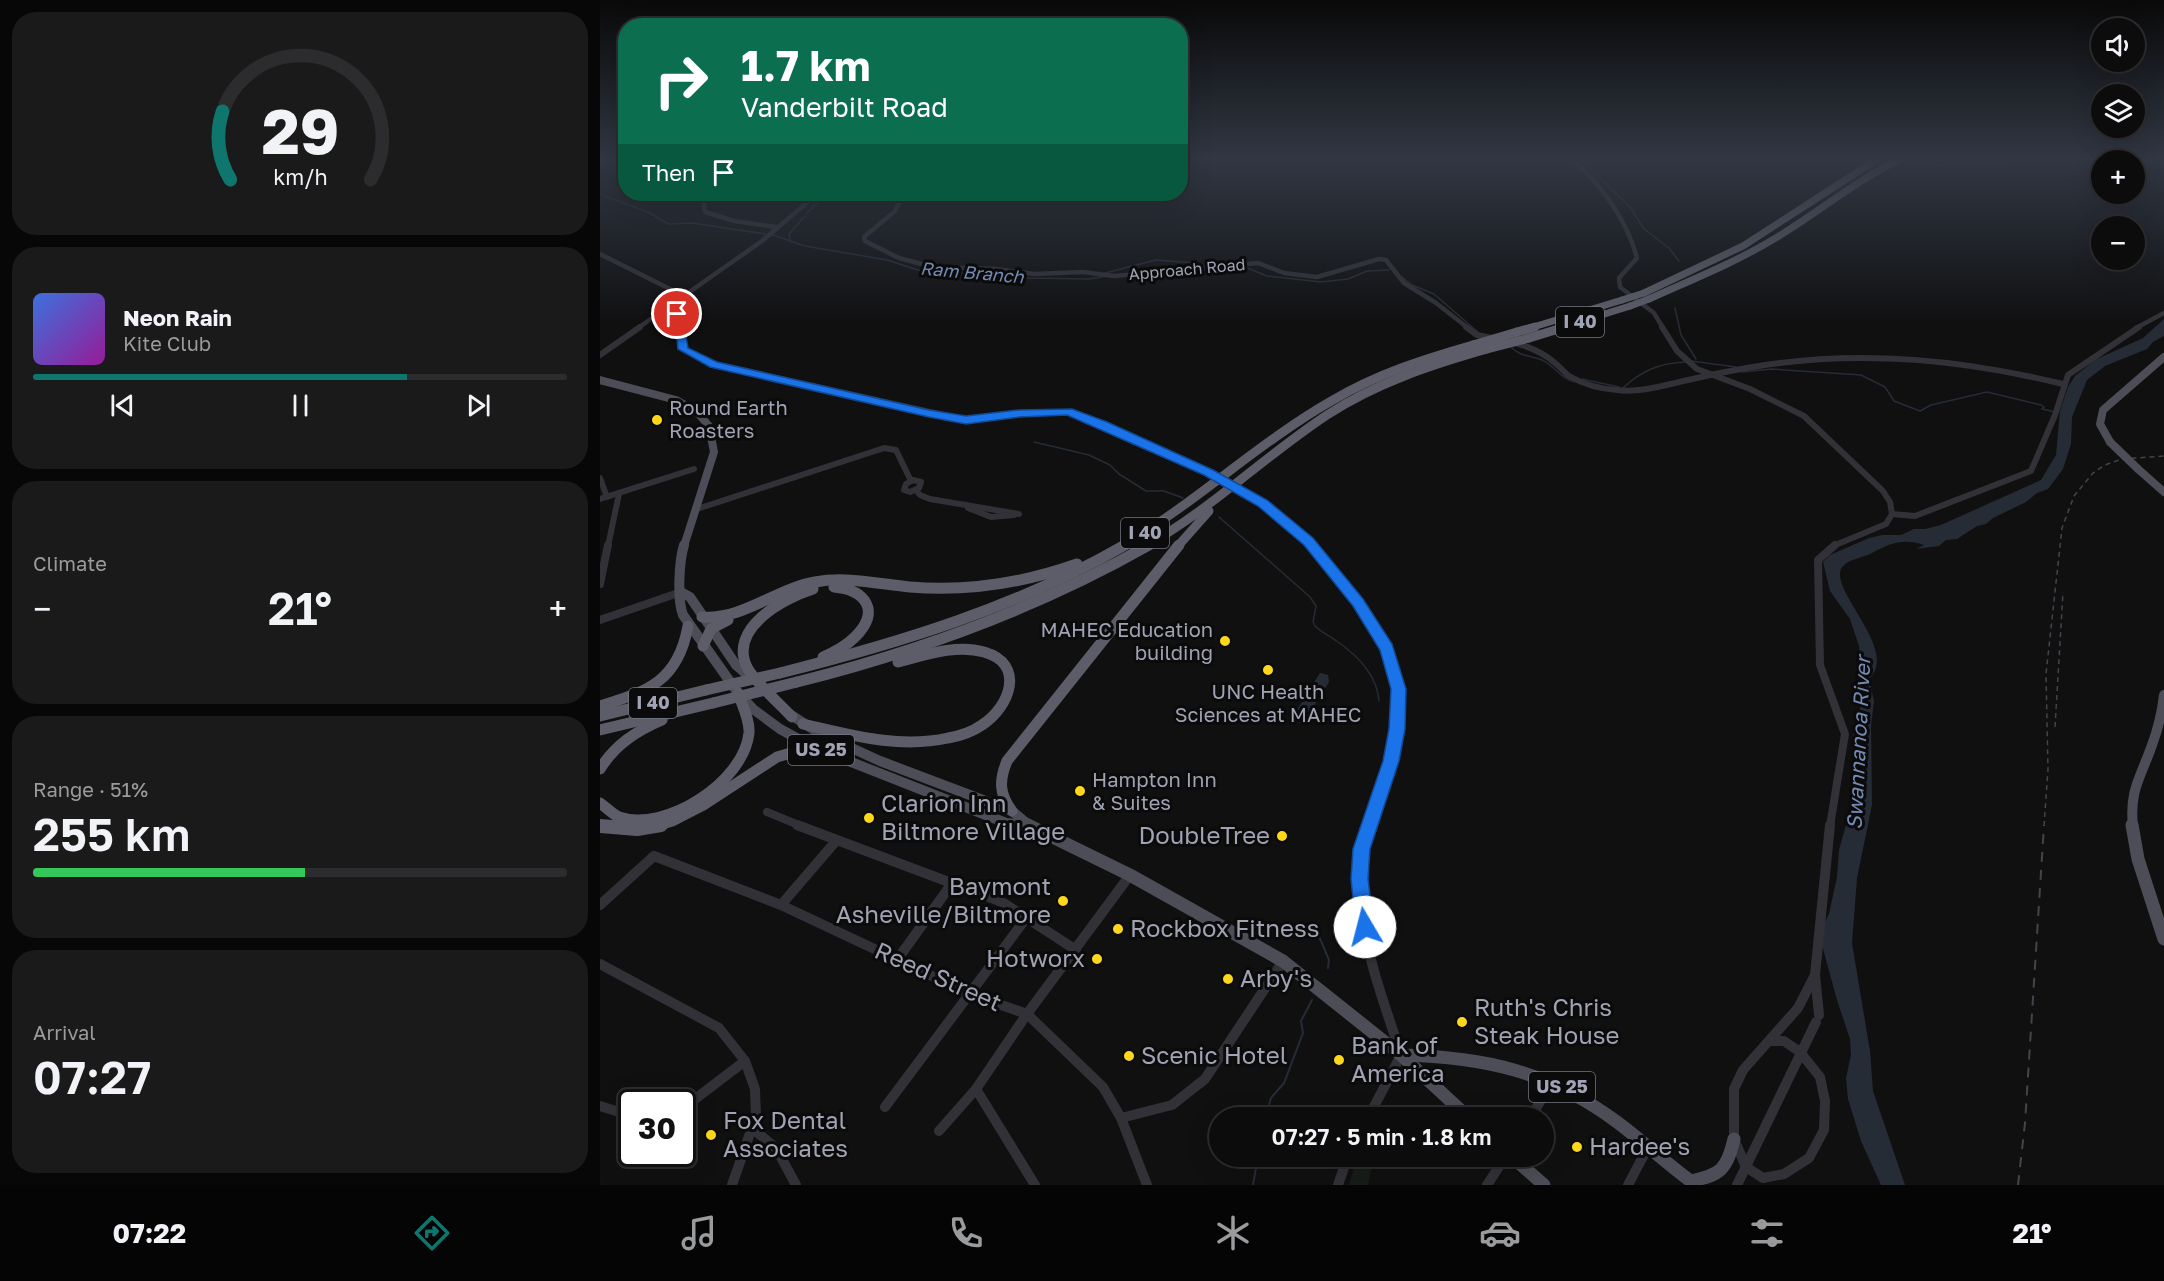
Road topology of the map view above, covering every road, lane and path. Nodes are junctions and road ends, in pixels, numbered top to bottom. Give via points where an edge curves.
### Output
1 (709, 213) edge
2 (794, 213) edge
3 (892, 213) edge
4 (1615, 213) edge
5 (1794, 213) edge
6 (1813, 213) edge
7 (777, 227) junction
8 (600, 254) edge
9 (1647, 296) junction
10 (675, 304) junction
11 (2164, 313) edge
12 (600, 355) edge
13 (2164, 357) edge
14 (1731, 372) junction
15 (2068, 375) junction
16 (1711, 376) junction
17 (2043, 378) junction
18 (600, 380) edge
19 (1734, 383) junction
20 (2063, 384) junction
21 (2060, 394) junction
22 (694, 469) dead end
23 (600, 478) edge
24 (911, 481) junction
25 (1231, 488) junction
26 (916, 490) junction
27 (2164, 492) edge
28 (619, 494) junction
29 (604, 498) edge
30 (963, 505) junction
31 (696, 509) junction
32 (1892, 514) junction
33 (1125, 545) junction
34 (600, 584) edge
35 (681, 592) junction
36 (754, 604) junction
37 (702, 617) junction
38 (600, 620) edge
39 (688, 626) junction
40 (711, 630) junction
41 (703, 646) junction
42 (785, 671) junction
43 (830, 674) junction
44 (738, 693) junction
45 (2164, 695) edge
46 (600, 706) edge
47 (688, 709) junction
48 (600, 716) edge
49 (792, 717) junction
50 (804, 724) junction
51 (600, 730) edge
52 (830, 754) junction
53 (600, 769) edge
54 (600, 803) edge
55 (1012, 811) junction
56 (766, 812) dead end
57 (1029, 825) junction
58 (600, 826) edge
59 (836, 841) junction
60 (1130, 875) junction
61 (953, 882) junction
62 (600, 905) edge
63 (781, 905) junction
64 (1027, 917) junction
65 (2164, 939) edge
66 (1076, 950) junction
67 (897, 960) junction
68 (1283, 961) junction
69 (600, 964) edge
70 (1815, 975) junction
71 (970, 994) junction
72 (1027, 1014) junction
73 (1769, 1041) junction
74 (1800, 1053) junction
75 (1401, 1055) junction
76 (745, 1061) junction
77 (1552, 1082) junction
78 (976, 1089) junction
79 (696, 1098) edge
80 (600, 1106) edge
81 (885, 1107) dead end
82 (1374, 1107) edge
83 (1457, 1107) edge
84 (1537, 1107) edge
85 (618, 1112) edge
86 (1121, 1118) junction
87 (753, 1129) junction
88 (939, 1131) dead end
89 (1734, 1138) junction
90 (1648, 1147) junction
91 (1344, 1167) edge
92 (1499, 1167) edge
93 (1524, 1167) edge
94 (1746, 1167) junction
95 (1141, 1173) junction
96 (1694, 1183) edge
97 (732, 1185) edge
98 (796, 1185) edge
99 (1035, 1185) edge
100 (1142, 1185) edge
101 (1147, 1185) edge
102 (1338, 1185) edge
103 (1487, 1185) edge
104 (1544, 1185) edge
105 (1628, 1185) edge
106 (1737, 1185) edge

1 - 7 street
2 - 7 street
3 - 16 street, Approach Road via 865,240 899,258 933,267 1114,276 1258,263 1284,273 1317,277 1386,260 1404,283 1477,334 1540,353 1582,382 1626,392
4 - 16 street via 1637,258 1619,278 1620,286 1654,313 1677,351
5 - 9 highway, I 40 via 1743,246
6 - 9 highway, I 40 via 1736,260
7 - 10 street
8 - 10 street via 670,289
9 - 25 highway, I 40, bridge via 1630,306 1411,372 1354,398
9 - 33 highway, I 40, bridge via 1622,300 1403,366 1330,401 1191,503
10 - 12 street
10 - 75 street, bridge via 683,349 714,364 966,420 1068,412 1103,425 1209,472 1248,494 1291,526 1322,557 1386,648 1398,689 1397,729 1390,766 1361,849 1360,879 1374,968
11 - 15 street
13 - 27 main road, bridge via 2103,410 2100,424 2110,442
14 - 16 street
14 - 17 street via 1799,360 1881,356 1949,361
14 - 19 street via 1729,378
15 - 17 street
15 - 20 street
16 - 19 street
17 - 20 street
17 - 21 street
18 - 31 main road, US 25 via 676,400 703,417 712,433 714,452
19 - 32 street via 1788,407 1814,424 1883,491
20 - 21 street
21 - 32 street via 2031,471 1916,516
22 - 28 street
23 - 29 street
24 - 26 street via 921,482
24 - 26 street via 904,485 904,490
24 - 31 street via 896,450 884,448
25 - 43 highway, I 40 via 1156,540 1053,596 952,637
25 - 55 highway via 1182,541 1007,762 999,789
26 - 30 street via 924,497
28 - 29 street
28 - 34 street
30 - 30 street via 991,517 1019,514 979,507
31 - 35 main road, US 25 via 681,554
32 - 70 street via 1886,524 1834,545 1818,560 1820,665 1845,734 1829,833
33 - 36 highway via 1052,573 1010,583 937,589 827,580 792,588
33 - 42 highway, I 40 via 983,613 890,644
35 - 37 main road, US 25 via 690,597
35 - 38 street
35 - 39 main road, US 25 via 678,603
36 - 37 highway via 720,619
36 - 40 highway
37 - 40 main road, US 25
39 - 41 main road, US 25
39 - 46 highway via 684,652 669,674 645,691
40 - 41 highway
40 - 49 main road, US 25 via 736,665
41 - 44 main road, US 25
42 - 48 highway, I 40, bridge
42 - 49 highway via 850,642 867,619 868,604 864,597 838,586 808,590 767,612 749,634 744,662
43 - 47 highway, I 40, bridge
43 - 50 highway via 961,650 987,653 999,659 1011,680 1007,698 992,718 947,739 873,740
44 - 52 main road, US 25 via 780,729
44 - 54 highway via 747,723 747,745 734,769 714,790 684,808 650,819 620,818
45 - 65 main road via 2160,722 2137,778 2132,828
47 - 51 highway, I 40
47 - 53 highway via 627,738
49 - 50 main road, US 25
50 - 55 main road, US 25 via 880,761
52 - 57 main road, US 25 via 1006,823
52 - 58 highway via 799,752 776,757 695,811 667,824 632,831
55 - 57 main road, US 25
56 - 59 street
57 - 60 main road, US 25
59 - 61 street
59 - 63 street
60 - 66 street
60 - 68 main road, US 25
61 - 64 street
61 - 67 street
62 - 63 street, Reed Street via 654,856
63 - 67 street, Reed Street
64 - 66 street
64 - 71 street
66 - 72 street
67 - 71 street, Reed Street
68 - 75 main road, US 25
68 - 86 street via 1205,1079 1172,1106
69 - 76 street via 719,1028
70 - 73 street via 1798,1008
70 - 74 street via 1818,1019
71 - 72 street, Reed Street
71 - 81 street
72 - 78 street
72 - 86 street, Reed Street via 1103,1087
73 - 74 street via 1784,1041
73 - 89 street via 1743,1070 1734,1089
74 - 94 street
74 - 94 street via 1820,1077 1825,1101 1824,1130 1809,1158 1784,1174 1763,1178
75 - 77 main road, US 25 via 1476,1058 1515,1067
75 - 82 street
75 - 83 main road
76 - 79 street
76 - 87 street via 755,1089
77 - 84 street
77 - 90 main road, US 25 via 1593,1105
78 - 88 street
78 - 99 street
80 - 85 street
86 - 95 street, Reed Street
87 - 97 street
87 - 98 street via 776,1148
89 - 94 street
89 - 96 main road via 1724,1169
90 - 96 main road, US 25
90 - 105 street
91 - 102 street
92 - 103 street
93 - 104 main road
94 - 106 street
95 - 100 street
95 - 101 street, Reed Street

